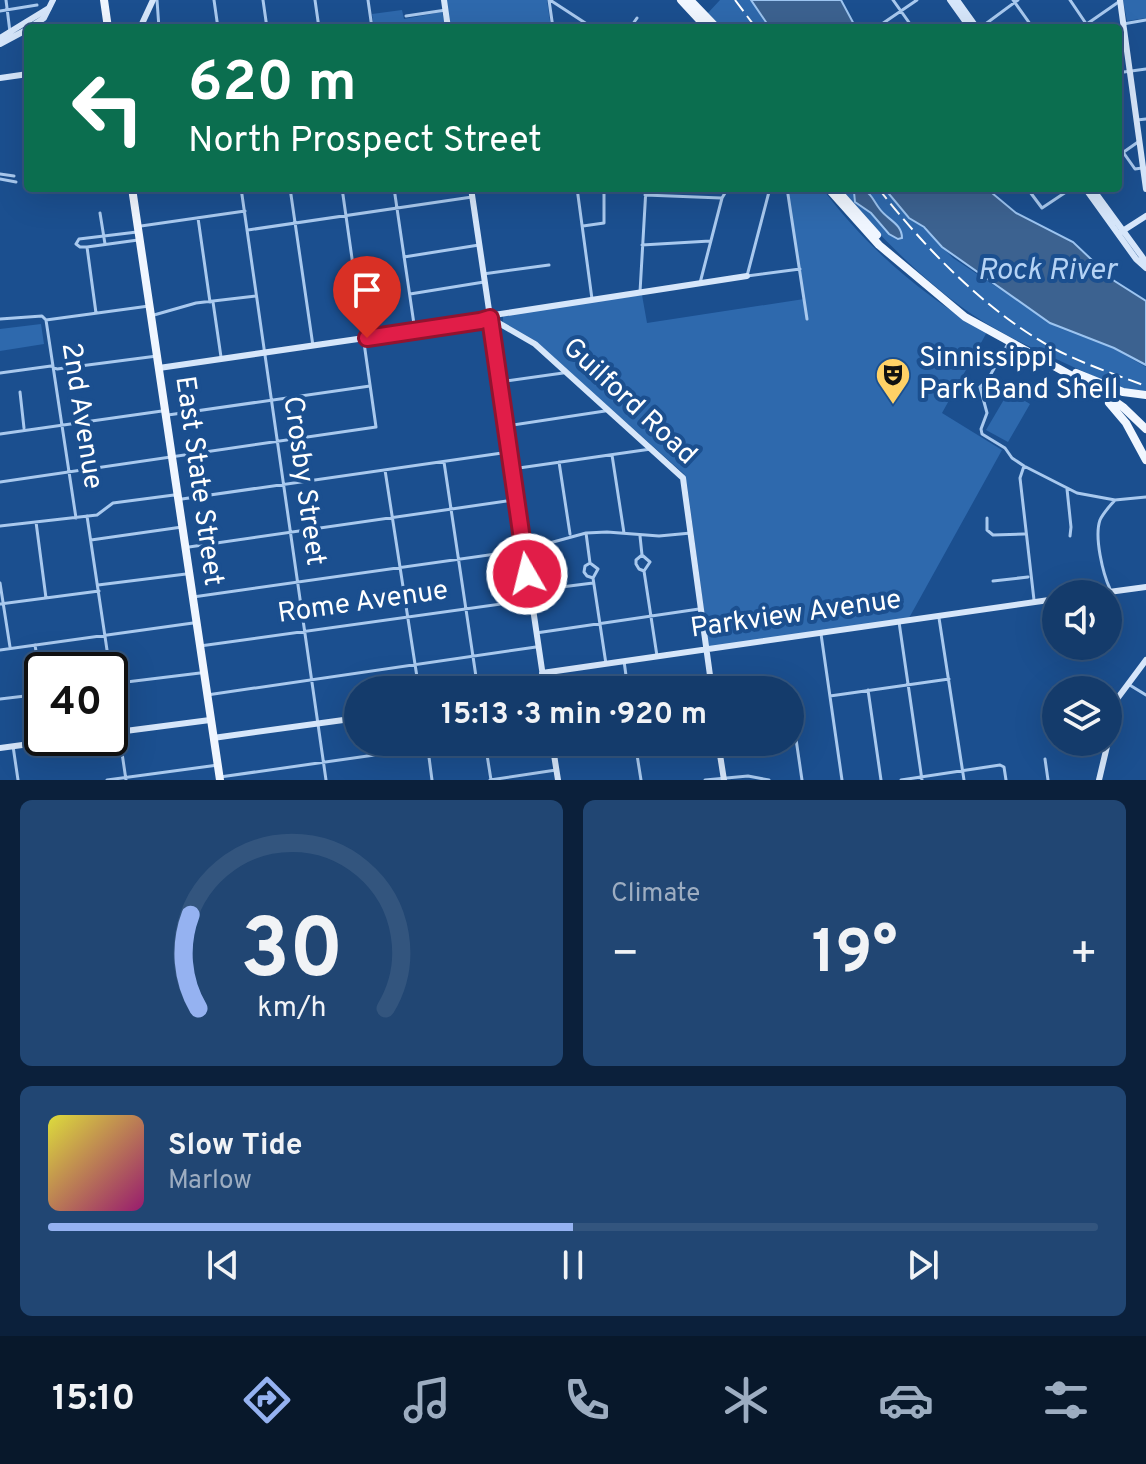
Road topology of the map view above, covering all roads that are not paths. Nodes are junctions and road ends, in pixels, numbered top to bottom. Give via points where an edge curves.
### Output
1 (6, 0) edge
2 (53, 0) edge
3 (104, 0) edge
4 (155, 0) edge
5 (214, 0) edge
6 (263, 0) edge
7 (315, 0) edge
8 (368, 0) edge
9 (444, 0) edge
10 (549, 0) edge
11 (681, 0) edge
12 (690, 0) edge
13 (893, 0) edge
14 (917, 0) edge
15 (950, 0) edge
16 (957, 0) edge
17 (1070, 0) edge
18 (1015, 1) edge
19 (1120, 1) edge
20 (37, 5) dead end
21 (49, 8) junction
22 (7, 10) junction
23 (446, 10) junction
24 (0, 11) edge
25 (901, 11) junction
26 (406, 16) dead end
27 (637, 18) dead end
28 (1146, 20) edge
29 (26, 24) edge
30 (35, 24) edge
31 (107, 24) edge
32 (142, 24) edge
33 (158, 24) edge
34 (217, 24) edge
35 (266, 24) edge
36 (318, 24) edge
37 (371, 24) edge
38 (448, 24) edge
39 (552, 24) edge
40 (587, 24) edge
41 (633, 24) edge
42 (703, 24) edge
43 (713, 24) edge
44 (882, 24) edge
45 (910, 24) edge
46 (967, 24) edge
47 (976, 24) edge
48 (984, 24) edge
49 (1030, 24) edge
50 (1087, 24) edge
51 (1091, 24) edge
52 (1123, 24) junction
53 (24, 26) edge
54 (24, 30) edge
55 (11, 35) junction
56 (0, 38) edge
57 (0, 44) edge
58 (1146, 69) edge
59 (1122, 70) edge
60 (1129, 72) junction
61 (24, 75) edge
62 (0, 78) edge
63 (1146, 119) edge
64 (1137, 120) junction
65 (1139, 141) junction
66 (1123, 152) joint
67 (1144, 168) edge
68 (0, 176) edge
69 (14, 176) dead end
70 (16, 182) dead end
71 (1146, 189) edge
72 (133, 192) edge
73 (242, 192) edge
74 (291, 192) edge
75 (343, 192) edge
76 (395, 192) edge
77 (472, 192) edge
78 (578, 192) edge
79 (604, 192) edge
80 (645, 192) edge
81 (697, 192) edge
82 (726, 192) edge
83 (769, 192) edge
84 (788, 192) edge
85 (832, 192) edge
86 (839, 192) edge
87 (1030, 192) edge
88 (1066, 192) edge
89 (1088, 192) edge
90 (1095, 192) edge
91 (645, 195) junction
92 (697, 197) junction
93 (722, 198) junction
94 (397, 208) junction
95 (245, 211) junction
96 (100, 213) dead end
97 (346, 215) junction
98 (1146, 216) edge
99 (198, 218) junction
100 (295, 223) junction
101 (583, 226) junction
102 (248, 230) junction
103 (1120, 232) junction
104 (138, 233) junction
105 (122, 234) junction
106 (103, 236) junction
107 (711, 241) junction
108 (124, 242) junction
109 (105, 244) junction
110 (479, 245) junction
111 (642, 245) junction
112 (87, 247) junction
113 (404, 257) junction
114 (549, 265) dead end
115 (1146, 268) edge
116 (800, 269) junction
117 (747, 276) junction
118 (484, 278) junction
119 (700, 283) junction
120 (640, 293) junction
121 (410, 294) junction
122 (256, 296) junction
123 (592, 300) junction
124 (212, 302) junction
125 (150, 311) junction
126 (96, 313) junction
127 (490, 318) junction
128 (0, 319) edge
129 (807, 319) dead end
130 (46, 320) junction
131 (415, 332) junction
132 (364, 338) junction
133 (1013, 343) junction
134 (313, 346) junction
135 (265, 353) junction
136 (157, 356) junction
137 (221, 359) junction
138 (53, 367) junction
139 (159, 368) junction
140 (0, 373) edge
141 (565, 373) junction
142 (1076, 373) junction
143 (500, 382) junction
144 (370, 386) junction
145 (20, 392) dead end
146 (1146, 395) edge
147 (272, 401) junction
148 (609, 410) junction
149 (167, 414) junction
150 (1146, 421) edge
151 (62, 424) junction
152 (506, 426) junction
153 (24, 429) junction
154 (1146, 429) edge
155 (0, 434) edge
156 (277, 440) junction
157 (1146, 448) edge
158 (653, 449) junction
159 (509, 452) junction
160 (612, 455) junction
161 (172, 458) junction
162 (1146, 458) edge
163 (444, 462) junction
164 (559, 462) junction
165 (1024, 466) junction
166 (512, 469) junction
167 (385, 470) junction
168 (69, 472) junction
169 (0, 482) edge
170 (283, 485) junction
171 (1067, 489) junction
172 (178, 496) junction
173 (1146, 497) edge
174 (516, 500) junction
175 (1115, 500) junction
176 (451, 510) junction
177 (87, 516) junction
178 (76, 518) junction
179 (987, 518) dead end
180 (392, 520) junction
181 (36, 522) junction
182 (0, 526) edge
183 (182, 527) junction
184 (586, 533) junction
185 (624, 533) junction
186 (692, 533) junction
187 (290, 534) junction
188 (1025, 534) junction
189 (570, 536) junction
190 (640, 536) junction
191 (1070, 536) dead end
192 (91, 540) junction
193 (185, 548) junction
194 (524, 550) junction
195 (642, 555) junction
196 (458, 560) junction
197 (590, 563) junction
198 (399, 568) junction
199 (644, 571) junction
200 (189, 573) junction
201 (1030, 577) junction
202 (1107, 580) edge
203 (593, 581) junction
204 (993, 581) dead end
205 (296, 582) junction
206 (0, 583) edge
207 (98, 585) junction
208 (1146, 587) edge
209 (1122, 590) edge
210 (99, 591) junction
211 (530, 595) junction
212 (193, 597) junction
213 (46, 598) junction
214 (1042, 602) edge
215 (1034, 603) junction
216 (2, 604) edge
217 (465, 608) junction
218 (702, 609) junction
219 (651, 616) junction
220 (407, 617) junction
221 (939, 617) junction
222 (899, 622) junction
223 (197, 623) junction
224 (600, 623) junction
225 (305, 632) junction
226 (536, 633) junction
227 (821, 634) junction
228 (104, 636) junction
229 (35, 645) junction
230 (200, 646) junction
231 (538, 647) junction
232 (10, 649) junction
233 (0, 650) edge
234 (707, 650) junction
235 (36, 652) edge
236 (107, 652) edge
237 (472, 657) junction
238 (657, 657) junction
239 (1146, 660) edge
240 (624, 661) junction
241 (415, 664) junction
242 (606, 664) junction
243 (204, 672) junction
244 (542, 673) junction
245 (417, 676) edge
246 (475, 676) edge
247 (543, 676) edge
248 (626, 676) edge
249 (710, 676) edge
250 (949, 679) junction
251 (311, 680) junction
252 (128, 682) edge
253 (1128, 684) junction
254 (908, 685) junction
255 (868, 690) junction
256 (1122, 692) edge
257 (207, 695) junction
258 (1146, 695) edge
259 (24, 696) edge
260 (830, 696) junction
261 (0, 699) edge
262 (210, 720) junction
263 (344, 720) edge
264 (318, 723) junction
265 (128, 731) edge
266 (213, 738) junction
267 (24, 744) edge
268 (13, 746) junction
269 (0, 748) edge
270 (123, 756) edge
271 (368, 756) edge
272 (428, 756) edge
273 (487, 756) edge
274 (561, 756) edge
275 (637, 756) edge
276 (720, 756) edge
277 (798, 756) edge
278 (1105, 756) edge
279 (555, 757) joint
280 (1045, 759) dead end
281 (324, 762) junction
282 (218, 765) junction
283 (556, 770) junction
284 (963, 771) junction
285 (220, 778) edge
286 (922, 778) edge
287 (126, 779) edge
288 (723, 779) edge
289 (18, 780) edge
290 (107, 780) edge
291 (326, 780) edge
292 (432, 780) edge
293 (491, 780) edge
294 (558, 780) edge
295 (641, 780) edge
296 (705, 780) edge
297 (769, 780) edge
298 (802, 780) edge
299 (842, 780) edge
300 (881, 780) edge
301 (901, 780) edge
302 (964, 780) edge
303 (1006, 780) edge
304 (1048, 780) edge
305 (1099, 780) edge

1 - 22 street
2 - 21 street
3 - 31 main road
4 - 32 street
4 - 33 street
5 - 34 street
6 - 35 street
7 - 36 street
8 - 37 street
9 - 23 street
10 - 39 street
10 - 40 street
11 - 42 main road
12 - 43 main road
13 - 25 street
14 - 25 street
15 - 46 street
16 - 47 street
17 - 50 street
18 - 48 street
18 - 49 street
19 - 51 street
19 - 52 street
20 - 22 street
21 - 29 street
21 - 30 street
22 - 24 street
22 - 55 street
23 - 26 street
23 - 38 street
25 - 44 street
25 - 45 street
27 - 41 street
28 - 52 street
52 - 60 street
53 - 55 street
54 - 55 street
55 - 56 street
55 - 57 street
58 - 60 street
59 - 60 street
60 - 64 street
61 - 62 street
63 - 64 street
64 - 65 street
65 - 66 street
65 - 67 street
66 - 67 street via 1135,169
67 - 71 street
68 - 69 street
68 - 70 street
72 - 104 main road, East State Street
73 - 95 street, Crosby Street
74 - 100 street
75 - 97 street
76 - 94 street
77 - 94 street
77 - 110 street
78 - 101 street
79 - 101 street via 604,223
80 - 91 street
81 - 92 street
82 - 93 street
83 - 117 street
84 - 116 street
85 - 133 main road via 879,245 935,295
86 - 142 main road via 950,301
87 - 88 street via 1042,208
89 - 103 street
90 - 103 street
91 - 92 street
91 - 111 street
92 - 93 street
93 - 107 street
94 - 97 street
94 - 113 street
95 - 99 street
95 - 102 street, Crosby Street
96 - 106 street
97 - 100 street
97 - 132 street
98 - 103 street
99 - 104 street
99 - 124 street
100 - 102 street
100 - 134 street
101 - 123 street
102 - 122 street, Crosby Street
103 - 115 street
104 - 105 street
104 - 108 street
104 - 125 main road, East State Street
105 - 106 street
105 - 108 street
106 - 109 street
106 - 112 street via 76,244
107 - 111 street
107 - 119 street
108 - 109 street
109 - 112 street
110 - 113 street
110 - 118 street
111 - 120 street
112 - 126 street
113 - 121 street
114 - 118 street
116 - 117 street
116 - 129 street
117 - 119 street
118 - 121 street
118 - 127 street
119 - 120 street
120 - 123 street
121 - 131 street
122 - 124 street
122 - 135 street, Crosby Street
123 - 127 street
124 - 125 street
124 - 137 street
125 - 126 street
125 - 136 main road, East State Street
126 - 130 street
127 - 131 street
127 - 141 street, Guilford Road via 529,339
127 - 143 street
128 - 130 street
130 - 138 street, 2nd Avenue
131 - 132 street
132 - 134 street
132 - 144 street
133 - 154 main road via 1114,400
133 - 162 main road via 1110,403
133 - 165 street via 980,387 987,413 980,432
134 - 135 street
135 - 137 street
135 - 147 street, Crosby Street
136 - 138 street
136 - 139 main road, East State Street
137 - 139 street
138 - 140 street
138 - 151 street, 2nd Avenue
139 - 149 main road, East State Street
141 - 143 street
141 - 148 street, Guilford Road
142 - 146 main road via 1123,392
142 - 150 main road via 1114,394
143 - 152 street
144 - 147 street
144 - 156 street via 376,427
145 - 153 street
147 - 149 street
147 - 156 street, Crosby Street
148 - 152 street
148 - 158 street, Guilford Road
149 - 151 street via 161,410
149 - 161 main road, East State Street
151 - 153 street
151 - 168 street, 2nd Avenue
152 - 159 street
153 - 155 street
156 - 161 street
156 - 170 street, Crosby Street
157 - 162 main road
158 - 160 street
158 - 186 street, Guilford Road via 683,478
159 - 163 street
159 - 166 street
160 - 164 street
160 - 185 street
161 - 168 street
161 - 172 main road, East State Street
163 - 167 street
163 - 176 street
164 - 166 street
164 - 189 street
165 - 171 street
165 - 188 street via 1020,478
166 - 174 street
167 - 170 street
167 - 180 street
168 - 169 street
168 - 178 street, 2nd Avenue
170 - 172 street
170 - 187 street, Crosby Street
171 - 175 street
171 - 191 street
172 - 177 street via 113,503
172 - 183 main road, East State Street
173 - 175 street
174 - 176 street
174 - 194 street
175 - 202 street via 1099,528
176 - 180 street
176 - 196 street
177 - 178 street
177 - 192 street, 2nd Avenue
178 - 181 street
179 - 188 street via 993,535
180 - 187 street
180 - 198 street
181 - 182 street
181 - 213 street
183 - 192 street
183 - 193 main road, East State Street
184 - 185 street
184 - 189 street
184 - 197 street
185 - 190 street
186 - 190 street
186 - 218 street, Guilford Road
187 - 193 street
187 - 205 street, Crosby Street
188 - 201 street
189 - 194 street
190 - 195 street
192 - 207 street, 2nd Avenue
193 - 200 main road, East State Street
194 - 196 street
194 - 211 street
195 - 199 street via 650,562
195 - 199 street via 636,564
196 - 198 street
196 - 217 street
197 - 203 street via 598,569
197 - 203 street via 584,572
198 - 205 street
198 - 220 street
199 - 219 street
200 - 207 street
200 - 212 main road, East State Street
201 - 204 street
201 - 215 street
203 - 211 street, Rome Avenue
203 - 224 street
205 - 212 street
205 - 225 street, Crosby Street
206 - 216 street
207 - 210 street, 2nd Avenue
208 - 209 street
210 - 213 street
210 - 228 street, 2nd Avenue
211 - 217 street, Rome Avenue
211 - 226 street
212 - 223 main road, East State Street
213 - 216 street
214 - 215 street, Parkview Avenue
215 - 221 street, Parkview Avenue
216 - 232 street
217 - 220 street, Rome Avenue
217 - 237 street
218 - 219 street
218 - 234 street, Guilford Road
219 - 224 street
219 - 238 street
220 - 225 street, Rome Avenue
220 - 241 street
221 - 222 street, Parkview Avenue
221 - 250 street
222 - 227 street, Parkview Avenue
222 - 254 street
223 - 228 street
223 - 230 main road, East State Street
224 - 226 street
224 - 242 street
225 - 230 street, Rome Avenue
225 - 251 street, Crosby Street
226 - 231 street
227 - 234 street, Parkview Avenue
227 - 260 street
228 - 229 street
228 - 236 street, 2nd Avenue
229 - 232 street
229 - 235 street
230 - 243 main road, East State Street
231 - 237 street
231 - 244 street
232 - 233 street
234 - 238 street, Parkview Avenue
234 - 249 street, Guilford Road
237 - 241 street
237 - 246 street
238 - 240 street, Parkview Avenue
239 - 253 street
240 - 242 street, Parkview Avenue
240 - 248 street
241 - 245 street
241 - 251 street
242 - 244 street, Parkview Avenue
243 - 252 street
243 - 257 main road, East State Street
244 - 247 street
250 - 254 street
250 - 284 street
251 - 257 street
251 - 264 street, Crosby Street
253 - 256 street
253 - 258 street
254 - 255 street
254 - 286 street
255 - 260 street
255 - 300 street
257 - 262 main road, East State Street
259 - 261 street
260 - 299 street
262 - 265 street
262 - 266 main road, East State Street
263 - 264 street
264 - 266 street
264 - 281 street, Crosby Street
266 - 282 main road, East State Street
267 - 268 street
268 - 269 street
268 - 289 street
270 - 287 street, 2nd Avenue
271 - 281 street
272 - 292 street
273 - 293 street
274 - 279 street
275 - 295 street
276 - 288 street
277 - 298 street
278 - 305 street
279 - 283 street
280 - 304 street
281 - 285 street
281 - 291 street, Crosby Street
282 - 285 main road, East State Street
282 - 287 street
283 - 293 street
283 - 294 street
284 - 286 street
284 - 302 street
284 - 303 street via 1002,766
286 - 301 street
287 - 290 street
288 - 296 street
288 - 297 street

